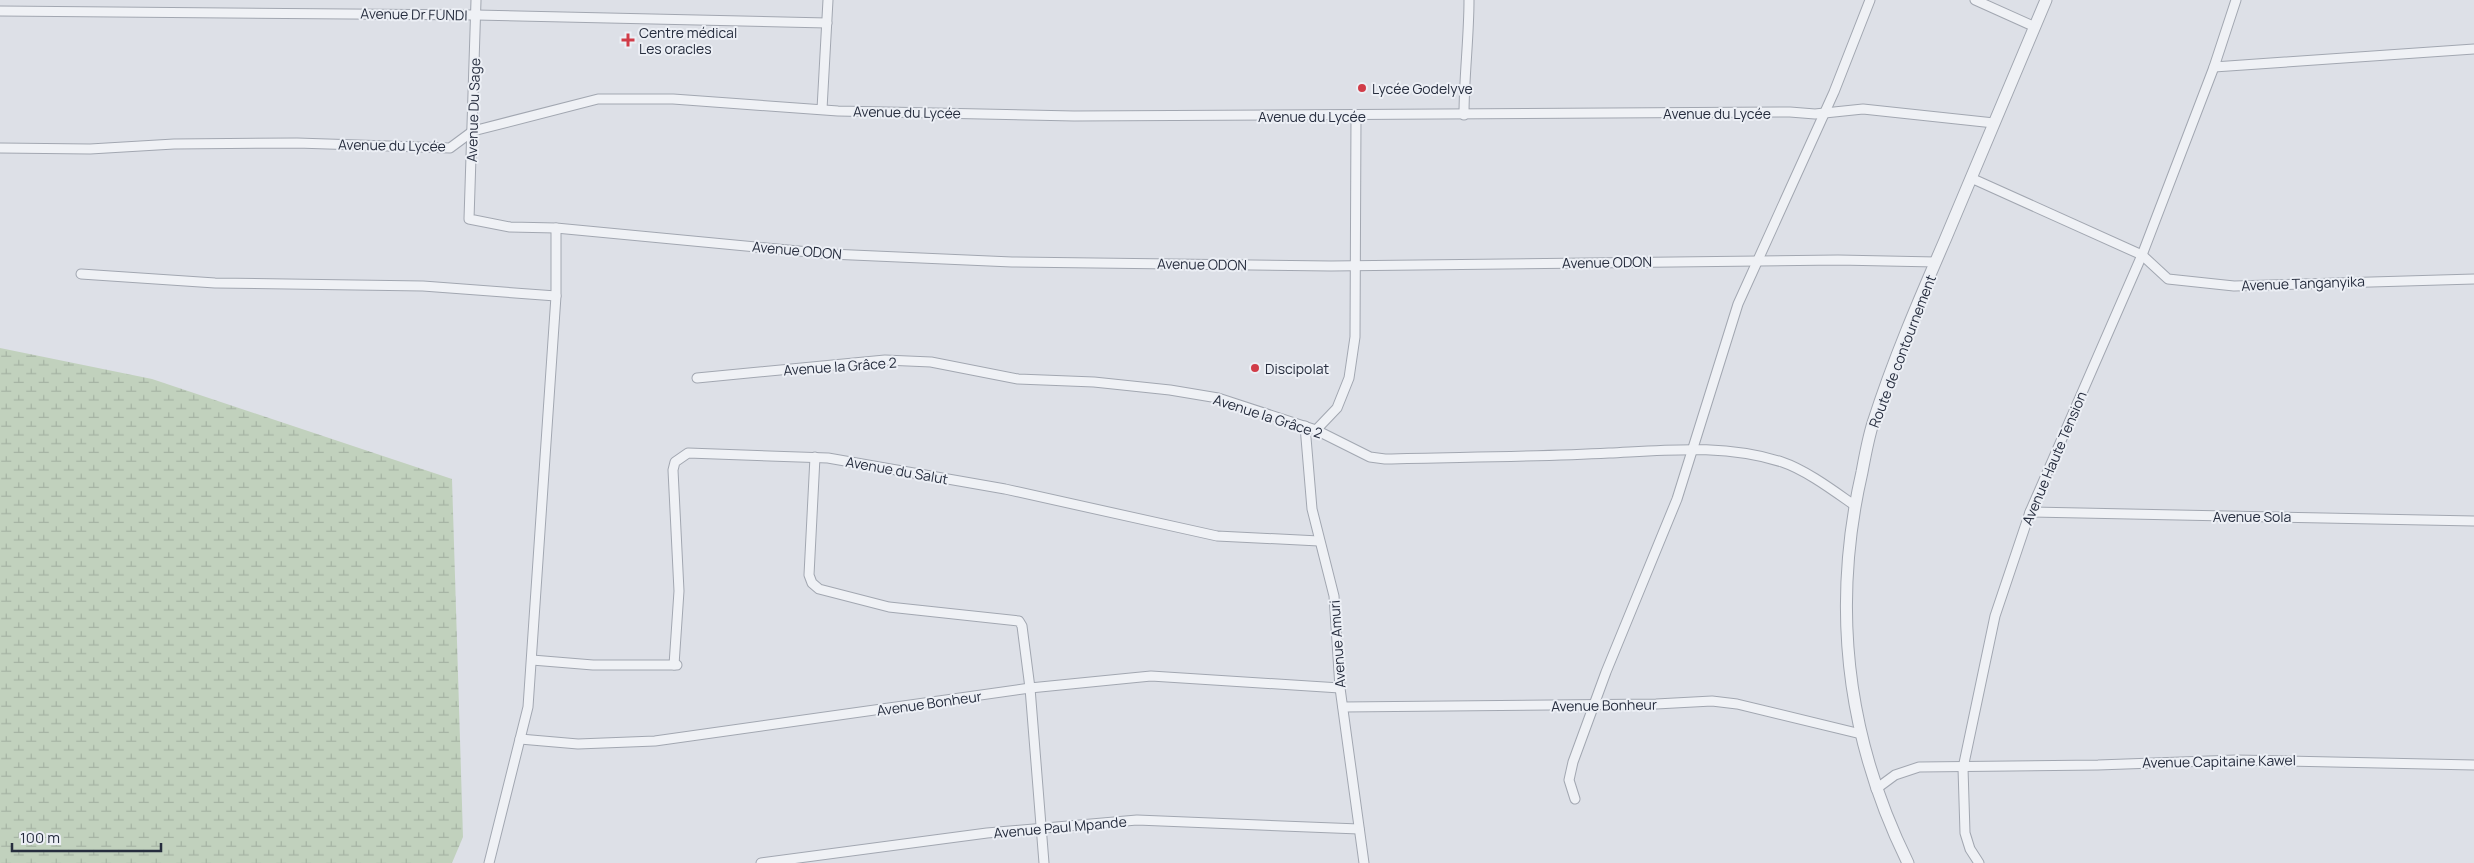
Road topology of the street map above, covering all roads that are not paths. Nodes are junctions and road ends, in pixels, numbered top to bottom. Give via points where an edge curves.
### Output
1 (476, 0) edge
2 (828, 0) edge
3 (1469, 0) edge
4 (1870, 0) edge
5 (1975, 0) edge
6 (2046, 0) edge
7 (2236, 0) edge
8 (0, 11) edge
9 (476, 15) junction
10 (827, 23) junction
11 (2035, 27) junction
12 (2474, 49) edge
13 (2214, 67) junction
14 (822, 109) junction
15 (1824, 113) junction
16 (1464, 114) junction
17 (1356, 116) junction
18 (1994, 123) junction
19 (473, 131) junction
20 (0, 148) edge
21 (1971, 178) junction
22 (470, 219) joint
23 (556, 228) junction
24 (2142, 255) junction
25 (1758, 260) junction
26 (1936, 262) junction
27 (1356, 266) junction
28 (80, 274) dead end
29 (2474, 280) edge
30 (556, 296) junction
31 (697, 378) dead end
32 (1305, 426) junction
33 (1316, 430) junction
34 (1693, 450) junction
35 (815, 458) junction
36 (1854, 505) junction
37 (2030, 512) junction
38 (2474, 521) edge
39 (1319, 541) junction
40 (532, 660) junction
41 (1030, 688) junction
42 (1340, 688) junction
43 (1594, 705) junction
44 (1343, 706) junction
45 (1861, 734) junction
46 (520, 739) junction
47 (2474, 765) edge
48 (1963, 768) junction
49 (1876, 789) junction
50 (1575, 799) dead end
51 (1041, 829) junction
52 (1359, 829) junction
53 (489, 863) edge
54 (762, 863) edge
55 (1044, 863) edge
56 (1364, 863) edge
57 (1908, 863) edge
58 (1978, 863) edge

1 - 9 street, Avenue Du Sage
2 - 10 street
3 - 16 street
4 - 15 street
5 - 11 street
6 - 11 street, Route de contournement
7 - 13 street, Avenue Haute Tension
8 - 9 street, Avenue Dr FUNDI
9 - 10 street, Avenue Dr FUNDI
9 - 19 street, Avenue Du Sage
10 - 14 street
11 - 18 street, Route de contournement
12 - 13 street
13 - 24 street, Avenue Haute Tension
14 - 17 street, Avenue du Lycée via 1074,116
14 - 19 street, Avenue du Lycée via 673,99 598,99
15 - 16 street, Avenue du Lycée
15 - 18 street, Avenue du Lycée via 1863,109
15 - 25 street
16 - 17 street, Avenue du Lycée
17 - 27 street
18 - 21 street, Route de contournement
19 - 20 street, Avenue du Lycée via 450,148 297,143 174,144 90,149
19 - 22 street, Avenue Du Sage
21 - 24 street, Avenue Tanganyika
21 - 26 street, Route de contournement
22 - 23 street, Avenue ODON via 510,227
23 - 27 street, Avenue ODON via 839,254 1012,262
23 - 30 street
24 - 29 street, Avenue Tanganyika via 2168,279 2234,286
24 - 37 street, Avenue Haute Tension
25 - 26 street, Avenue ODON
25 - 27 street, Avenue ODON
25 - 34 street via 1738,304
26 - 36 street, Route de contournement via 1901,344 1872,425
27 - 33 street via 1356,337 1349,378 1337,408
28 - 30 street via 215,283 423,286
30 - 40 street
31 - 32 street, Avenue la Grâce 2 via 885,360 931,362 1011,378 1094,382 1218,398
32 - 33 street, Avenue la Grâce 2
32 - 39 street, Avenue Amuri via 1308,475
33 - 34 street, Avenue la Grâce 2 via 1370,457 1385,459 1610,453 1674,448
34 - 36 street, Avenue la Grâce 2 via 1747,453 1785,463
34 - 43 street via 1677,499
35 - 39 street, Avenue du Salut via 1005,489 1217,536
35 - 40 street, Avenue du Salut via 688,453 675,462 679,591 675,665 593,665
35 - 41 street via 809,575 812,583 830,593 889,607 1015,619 1022,626
36 - 45 street, Route de contournement via 1845,592 1848,648
37 - 38 street, Avenue Sola
37 - 48 street, Avenue Haute Tension via 1995,616
39 - 42 street, Avenue Amuri via 1334,596
40 - 46 street via 528,707
41 - 42 street, Avenue Bonheur via 1151,676
41 - 46 street, Avenue Bonheur via 655,741 578,744
41 - 51 street
42 - 44 street, Avenue Amuri
43 - 44 street, Avenue Bonheur
43 - 45 street, Avenue Bonheur via 1712,701
43 - 50 street via 1569,780
44 - 52 street, Avenue Amuri
45 - 49 street, Route de contournement
46 - 53 street
47 - 48 street, Avenue Capitaine Kawel via 2236,760
48 - 49 street via 1908,769
48 - 58 street, Avenue Haute Tension via 1965,833
49 - 57 street, Route de contournement
51 - 52 street, Avenue Paul Mpande via 1137,820
51 - 54 street, Avenue Paul Mpande via 987,833
51 - 55 street
52 - 56 street, Avenue Amuri

